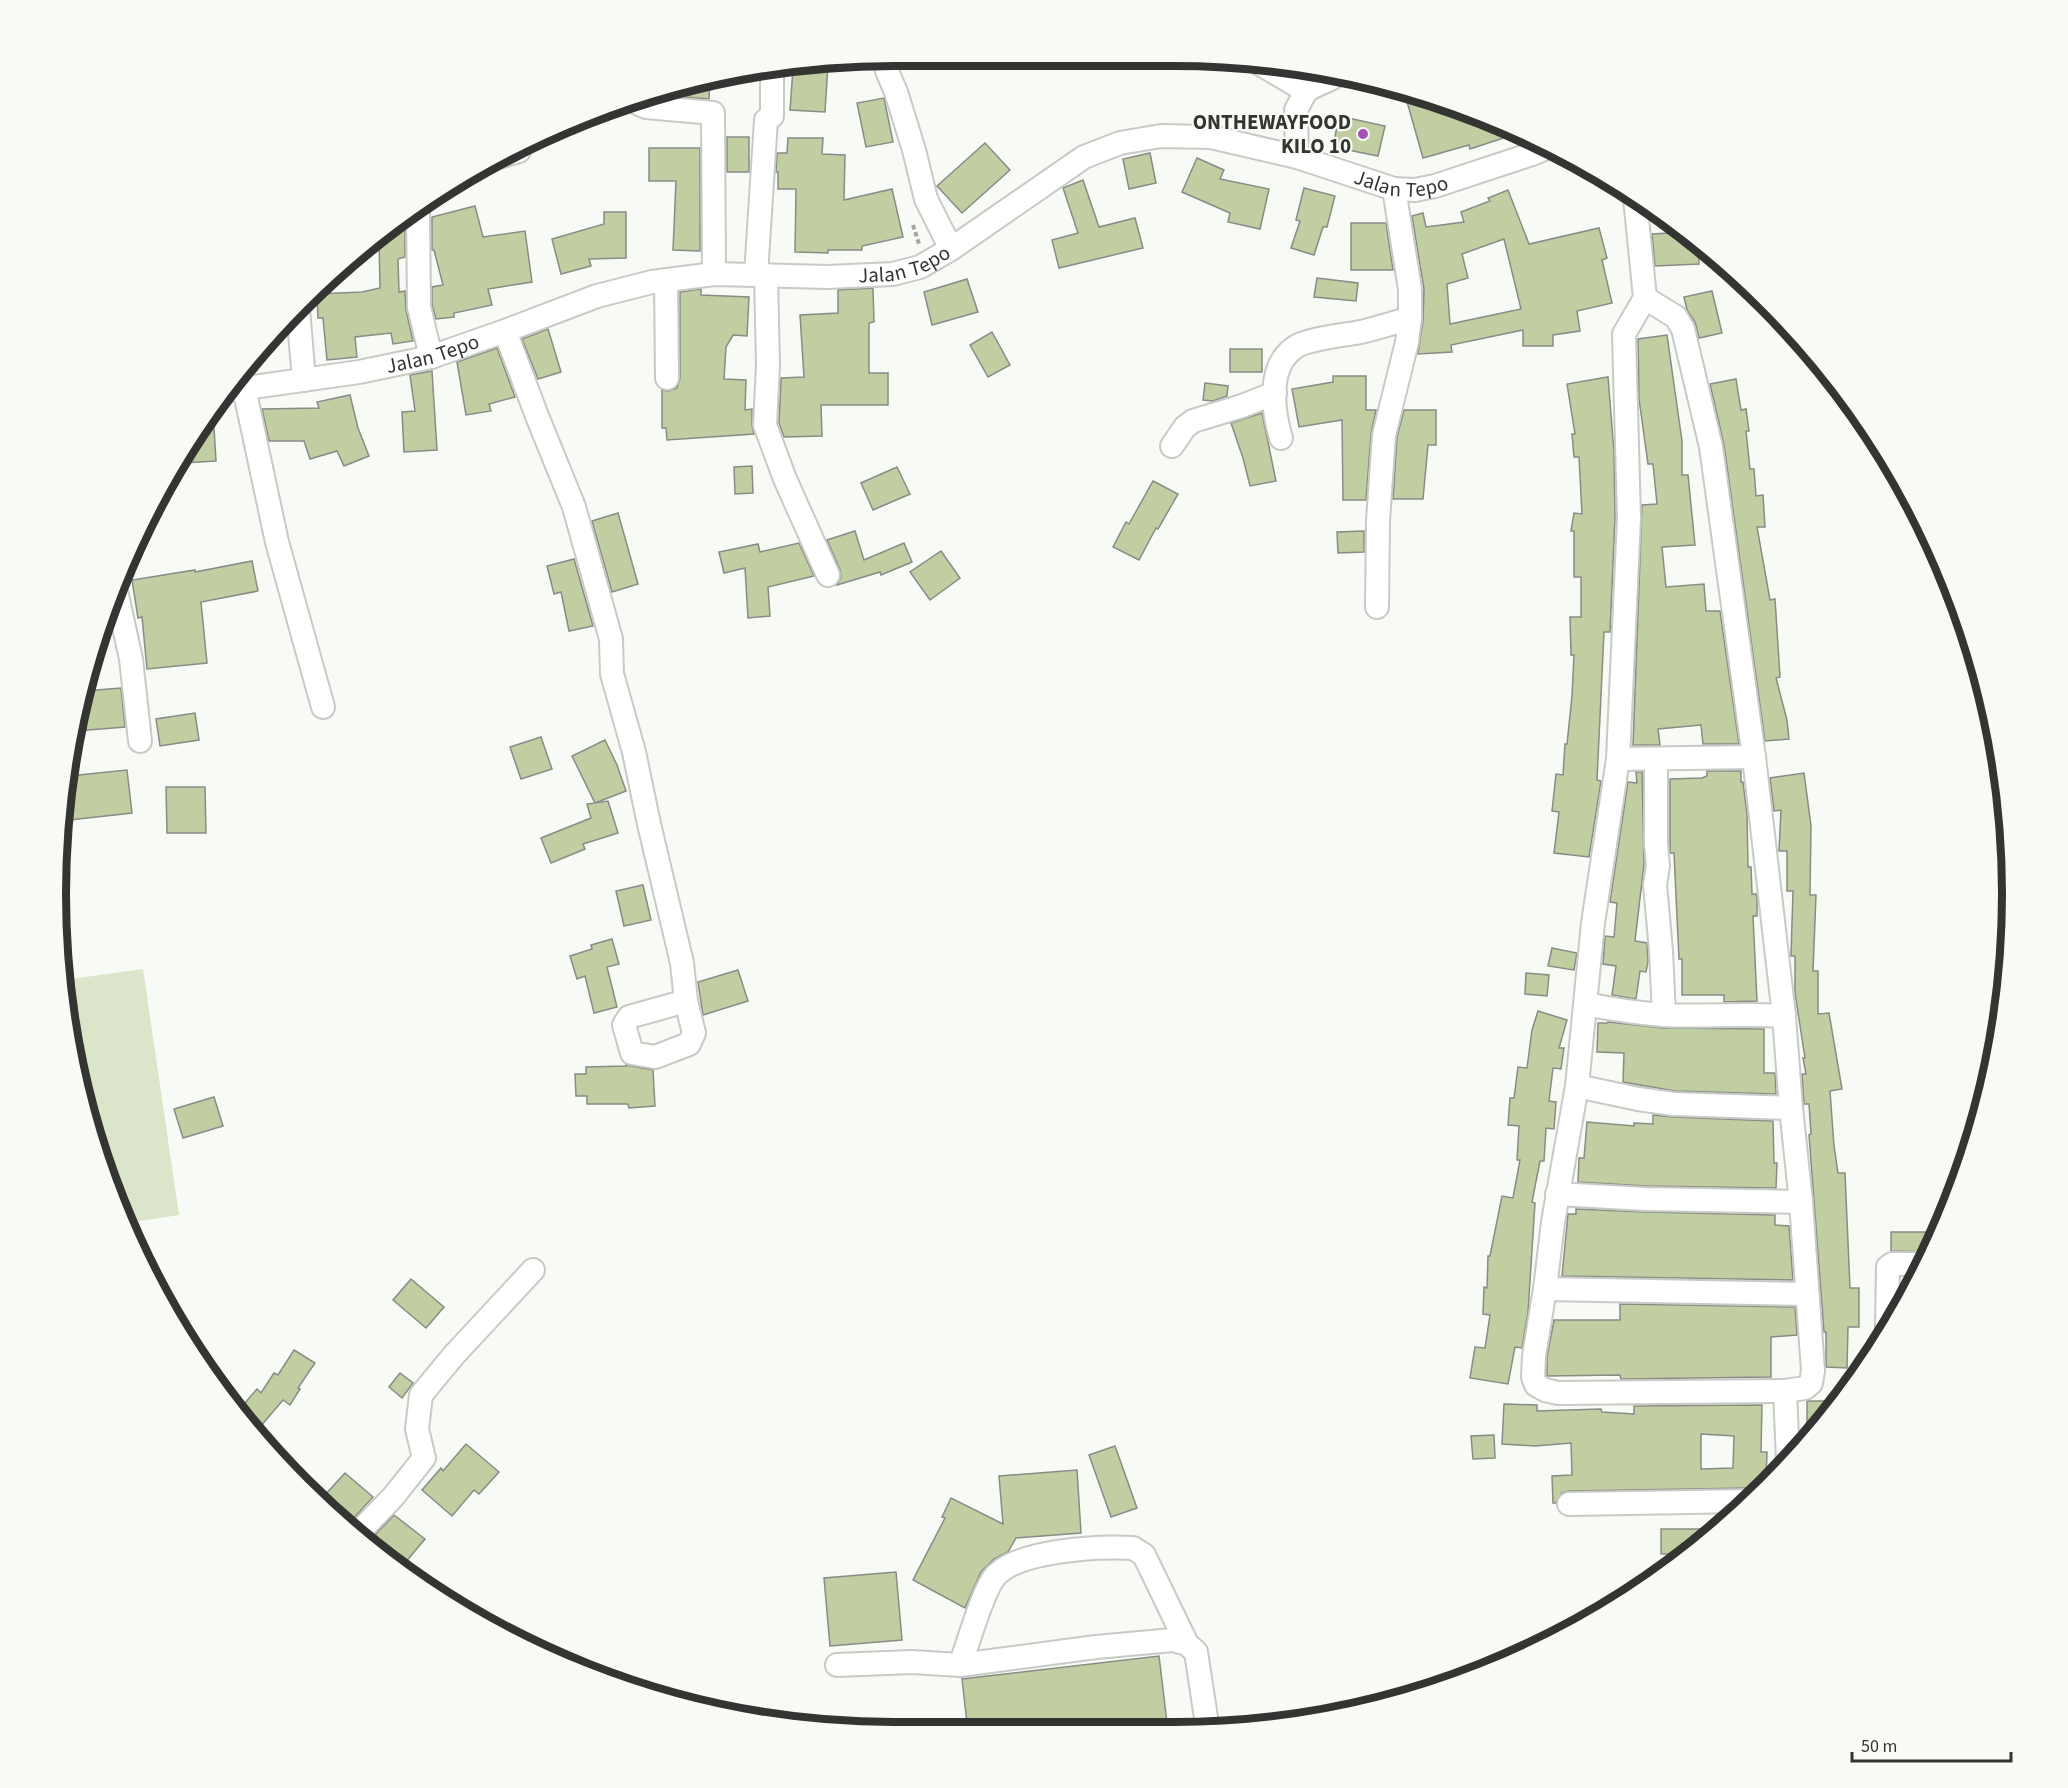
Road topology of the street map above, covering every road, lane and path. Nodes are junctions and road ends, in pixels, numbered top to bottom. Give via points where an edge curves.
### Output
1 (886, 66) edge
2 (1274, 72) edge
3 (772, 75) edge
4 (1328, 81) edge
5 (1306, 91) junction
6 (643, 106) edge
7 (1540, 151) edge
8 (1297, 157) junction
9 (1394, 189) junction
10 (1636, 207) edge
11 (418, 217) edge
12 (951, 249) junction
13 (714, 274) junction
14 (761, 275) junction
15 (666, 280) junction
16 (1645, 298) junction
17 (1410, 318) junction
18 (299, 319) edge
19 (506, 331) junction
20 (431, 357) junction
21 (667, 378) dead end
22 (304, 380) junction
23 (238, 388) edge
24 (235, 393) edge
25 (1275, 393) junction
26 (1281, 438) dead end
27 (1172, 446) dead end
28 (828, 575) dead end
29 (119, 603) edge
30 (1377, 607) dead end
31 (323, 707) dead end
32 (140, 741) dead end
33 (1754, 757) junction
34 (1618, 759) junction
35 (1656, 760) junction
36 (686, 1001) dead end
37 (1585, 1004) junction
38 (1664, 1015) junction
39 (1784, 1016) junction
40 (1577, 1086) junction
41 (1791, 1108) junction
42 (1557, 1194) junction
43 (1801, 1202) junction
44 (1915, 1264) edge
45 (533, 1270) dead end
46 (1545, 1289) junction
47 (1807, 1294) junction
48 (1887, 1314) edge
49 (1785, 1391) junction
50 (1788, 1450) edge
51 (1736, 1501) edge
52 (1569, 1504) dead end
53 (363, 1529) edge
54 (1187, 1644) junction
55 (837, 1665) dead end
56 (960, 1665) junction
57 (1206, 1721) edge

1 - 12 street via 926,199
2 - 5 street
3 - 14 street via 772,116 766,120
4 - 5 street
5 - 8 street via 1296,110
6 - 13 street via 713,113
7 - 9 street, Jalan Tepo via 1435,186
8 - 9 street, Jalan Tepo
8 - 12 street, Jalan Tepo via 1211,137 1161,136 1120,142 1084,157
9 - 17 street via 1410,289
10 - 16 street
11 - 20 street via 419,307
12 - 14 street, Jalan Tepo via 920,267 893,274
13 - 14 street, Jalan Tepo
13 - 15 street, Jalan Tepo
14 - 28 street via 768,365 765,425
15 - 19 street, Jalan Tepo via 597,296
15 - 21 street
16 - 33 street via 1676,317 1688,346 1711,447
16 - 34 street via 1624,334 1629,518
17 - 25 street via 1295,346 1282,361
17 - 30 street via 1384,435
18 - 22 street
19 - 20 street, Jalan Tepo
19 - 36 street via 574,507 611,639 612,674 634,752 682,963
20 - 22 street, Jalan Tepo
22 - 23 street, Jalan Tepo
24 - 31 street
25 - 26 street via 1275,417
25 - 27 street via 1193,421
29 - 32 street
33 - 35 street
33 - 39 street
34 - 35 street
34 - 37 street
35 - 38 street via 1655,885
37 - 38 street
37 - 40 street
38 - 39 street
39 - 41 street
40 - 41 street via 1674,1104
40 - 42 street
41 - 43 street
42 - 43 street via 1646,1200
42 - 46 street
43 - 47 street
44 - 48 street via 1888,1267
45 - 53 street via 422,1395 417,1429 424,1458
46 - 47 street
46 - 49 street via 1533,1377 1536,1385 1545,1390 1558,1394
47 - 49 street via 1811,1383 1805,1388
49 - 50 street
51 - 52 street
54 - 56 street via 1155,1641
54 - 56 street via 1144,1555 1133,1548 1044,1554 1017,1561 993,1579
54 - 57 street via 1196,1652
55 - 56 street

